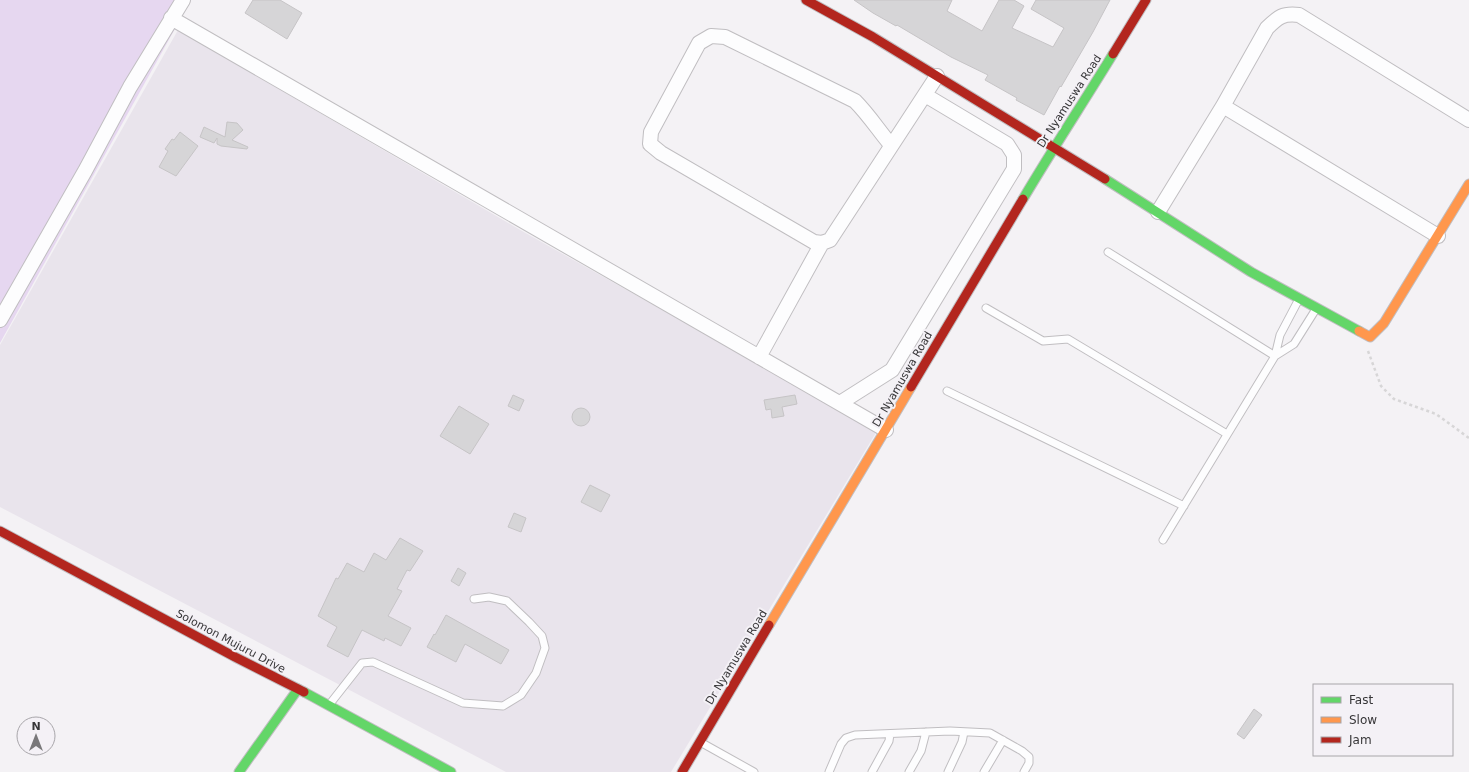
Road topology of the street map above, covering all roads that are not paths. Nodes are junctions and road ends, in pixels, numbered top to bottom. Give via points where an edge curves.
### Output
1 (183, 0) edge
2 (806, 0) edge
3 (1146, 0) edge
4 (171, 18) junction
5 (937, 76) junction
6 (925, 94) junction
7 (1222, 106) junction
8 (1469, 120) edge
9 (891, 145) junction
10 (1052, 148) junction
11 (1469, 184) edge
12 (1158, 212) junction
13 (1438, 236) junction
14 (822, 243) junction
15 (1108, 252) dead end
16 (1299, 298) junction
17 (986, 308) dead end
18 (1317, 308) junction
19 (0, 320) edge
20 (1275, 356) junction
21 (759, 357) junction
22 (947, 391) dead end
23 (840, 403) junction
24 (886, 430) junction
25 (1227, 434) junction
26 (1184, 506) junction
27 (0, 531) edge
28 (1163, 540) dead end
29 (474, 599) dead end
30 (298, 689) junction
31 (328, 706) junction
32 (926, 732) junction
33 (964, 732) junction
34 (890, 734) junction
35 (1002, 740) junction
36 (700, 742) junction
37 (239, 772) edge
38 (451, 772) edge
39 (682, 772) edge
40 (754, 772) edge
41 (829, 772) edge
42 (872, 772) edge
43 (909, 772) edge
44 (948, 772) edge
45 (984, 772) edge
46 (1024, 772) edge

1 - 4 street
2 - 5 street
3 - 10 street, Dr Nyamuswa Road via 1075,116
4 - 19 street
4 - 21 street
5 - 6 street
5 - 10 street
6 - 9 street
6 - 23 street via 1007,144 1014,154 1014,169 892,370
7 - 8 street via 1267,28 1276,18 1288,13 1299,15
7 - 12 street
7 - 13 street
9 - 14 street via 830,240
9 - 14 street via 855,101 725,37 711,36 700,42 651,132 650,144 661,154 814,242
10 - 12 street
10 - 24 street, Dr Nyamuswa Road
11 - 13 street
12 - 16 street via 1251,272
13 - 18 street via 1384,323 1370,337
14 - 21 street
15 - 20 lane
16 - 18 street
16 - 20 lane via 1280,335
17 - 25 lane via 1043,341 1068,339
18 - 20 lane via 1294,344
20 - 25 lane
21 - 23 street
22 - 26 lane
23 - 24 street
24 - 36 street, Dr Nyamuswa Road
25 - 26 lane
26 - 28 lane
27 - 30 street, Solomon Mujuru Drive
29 - 31 lane via 489,597 507,601 542,636 545,648 536,674 521,695 503,706 463,703 373,662 362,663
30 - 31 street, Solomon Mujuru Drive
30 - 37 street
31 - 38 street, Solomon Mujuru Drive
32 - 33 lane
32 - 34 lane
32 - 43 lane via 921,752
33 - 35 lane via 990,733
33 - 44 lane
34 - 41 lane via 855,735 846,738
34 - 42 lane via 889,741
35 - 45 lane
35 - 46 lane via 1029,757
36 - 39 street, Dr Nyamuswa Road
36 - 40 lane

